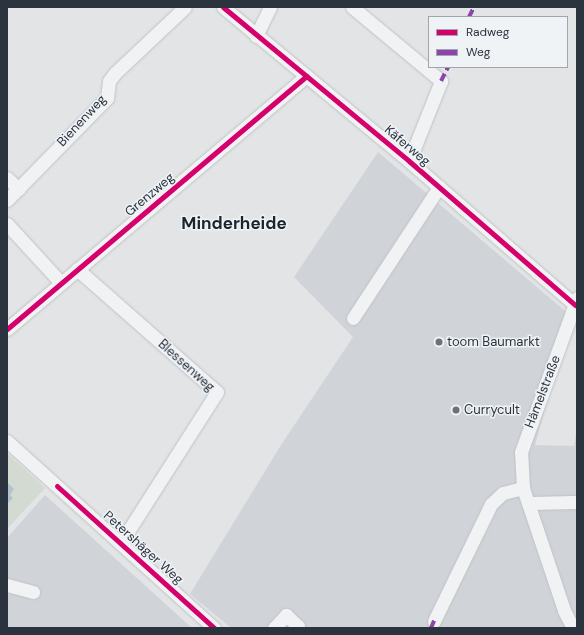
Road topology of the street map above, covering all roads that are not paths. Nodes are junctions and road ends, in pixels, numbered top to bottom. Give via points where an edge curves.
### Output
1 (185, 7) edge
2 (224, 7) edge
3 (270, 7) edge
4 (352, 7) edge
5 (256, 36) junction
6 (306, 76) junction
7 (409, 161) junction
8 (7, 178) edge
9 (439, 187) junction
10 (19, 189) junction
11 (7, 200) edge
12 (7, 224) edge
13 (77, 269) junction
14 (61, 283) junction
15 (576, 301) edge
16 (353, 318) dead end
17 (572, 327) edge
18 (7, 329) edge
19 (7, 441) edge
20 (523, 488) junction
21 (577, 502) edge
22 (528, 503) junction
23 (121, 542) junction
24 (7, 586) edge
25 (33, 592) dead end
26 (564, 610) junction
27 (434, 621) dead end
28 (299, 627) edge
29 (214, 628) edge
30 (274, 628) edge
31 (566, 628) edge
32 (574, 628) edge

1 - 10 street, Bienenweg via 115,73 109,81 107,98
2 - 5 street, Käferweg
3 - 5 street
4 - 7 street via 441,81
5 - 6 street, Käferweg
6 - 7 street, Käferweg
6 - 13 street, Grenzweg
7 - 9 street, Käferweg
8 - 10 street
9 - 15 street, Käferweg
9 - 16 street
10 - 11 street, Bienenweg
12 - 14 street
13 - 14 street, Grenzweg
13 - 23 street, Blessenweg via 217,392
14 - 18 street, Grenzweg
15 - 17 street, Hämelstraße
17 - 20 street, Hämelstraße via 525,436 521,452
19 - 23 street, Petershäger Weg
20 - 22 street, Hämelstraße
20 - 27 street via 503,493 491,504
21 - 22 street
22 - 26 street, Hämelstraße
23 - 29 street, Petershäger Weg
24 - 25 street
26 - 31 street, Hämelstraße
26 - 32 street, Hämelstraße
28 - 30 street via 286,615

